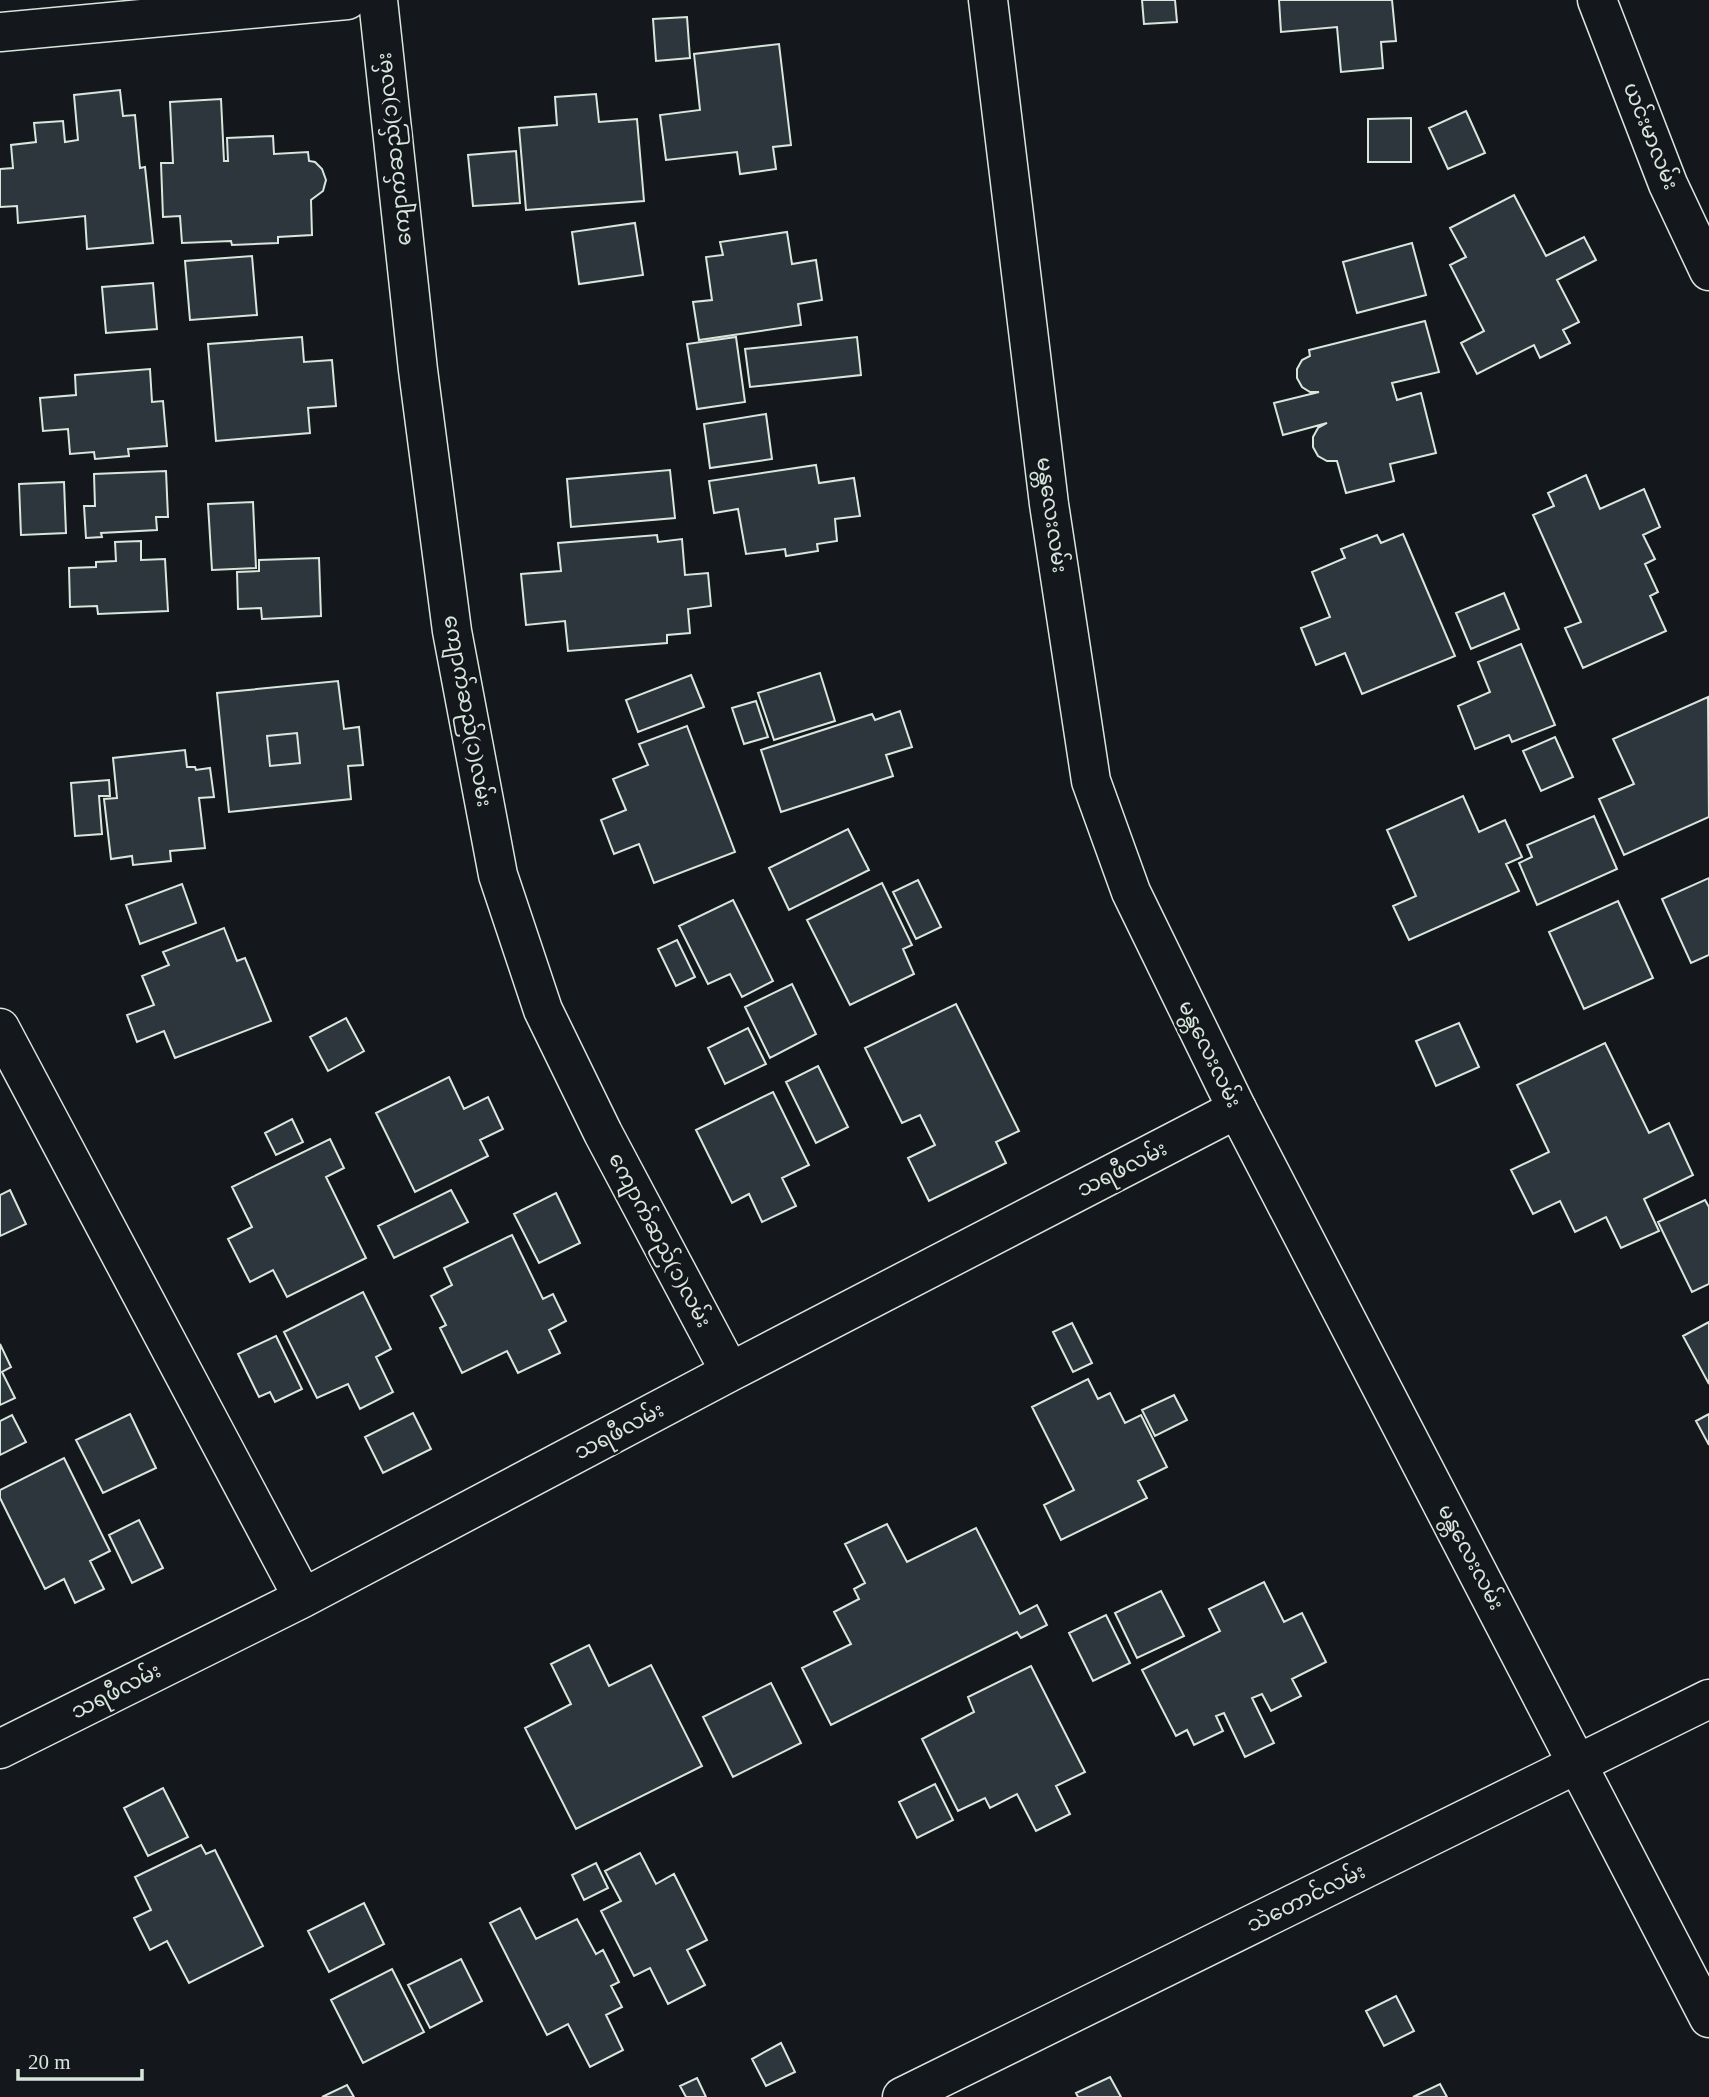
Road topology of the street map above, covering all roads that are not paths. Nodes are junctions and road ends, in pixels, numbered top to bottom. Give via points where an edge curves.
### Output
1 (348, 0) edge
2 (378, 0) edge
3 (988, 0) edge
4 (1597, 0) edge
5 (0, 32) edge
6 (1709, 271) edge
7 (0, 1028) edge
8 (1237, 1109) junction
9 (730, 1372) junction
10 (303, 1598) junction
11 (1709, 1699) edge
12 (0, 1749) edge
13 (1578, 1764) junction
14 (1709, 2018) edge
15 (902, 2097) edge

1 - 5 street
2 - 9 street, ကျောက်ဆည်(၁)လမ်း via 450,617 498,875 543,1010
3 - 8 street, မန္တလေးလမ်း via 1049,504 1091,781 1131,892
4 - 6 street, ယင်းမာလမ်း via 1668,184
7 - 10 street
8 - 9 street, သရဖီလမ်း
8 - 13 street, မန္တလေးလမ်း
9 - 10 street, သရဖီလမ်း
10 - 12 street, သရဖီလမ်း
11 - 13 street, သဲတောင်လမ်း
13 - 14 street, မန္တလေးလမ်း
13 - 15 street, သဲတောင်လမ်း

